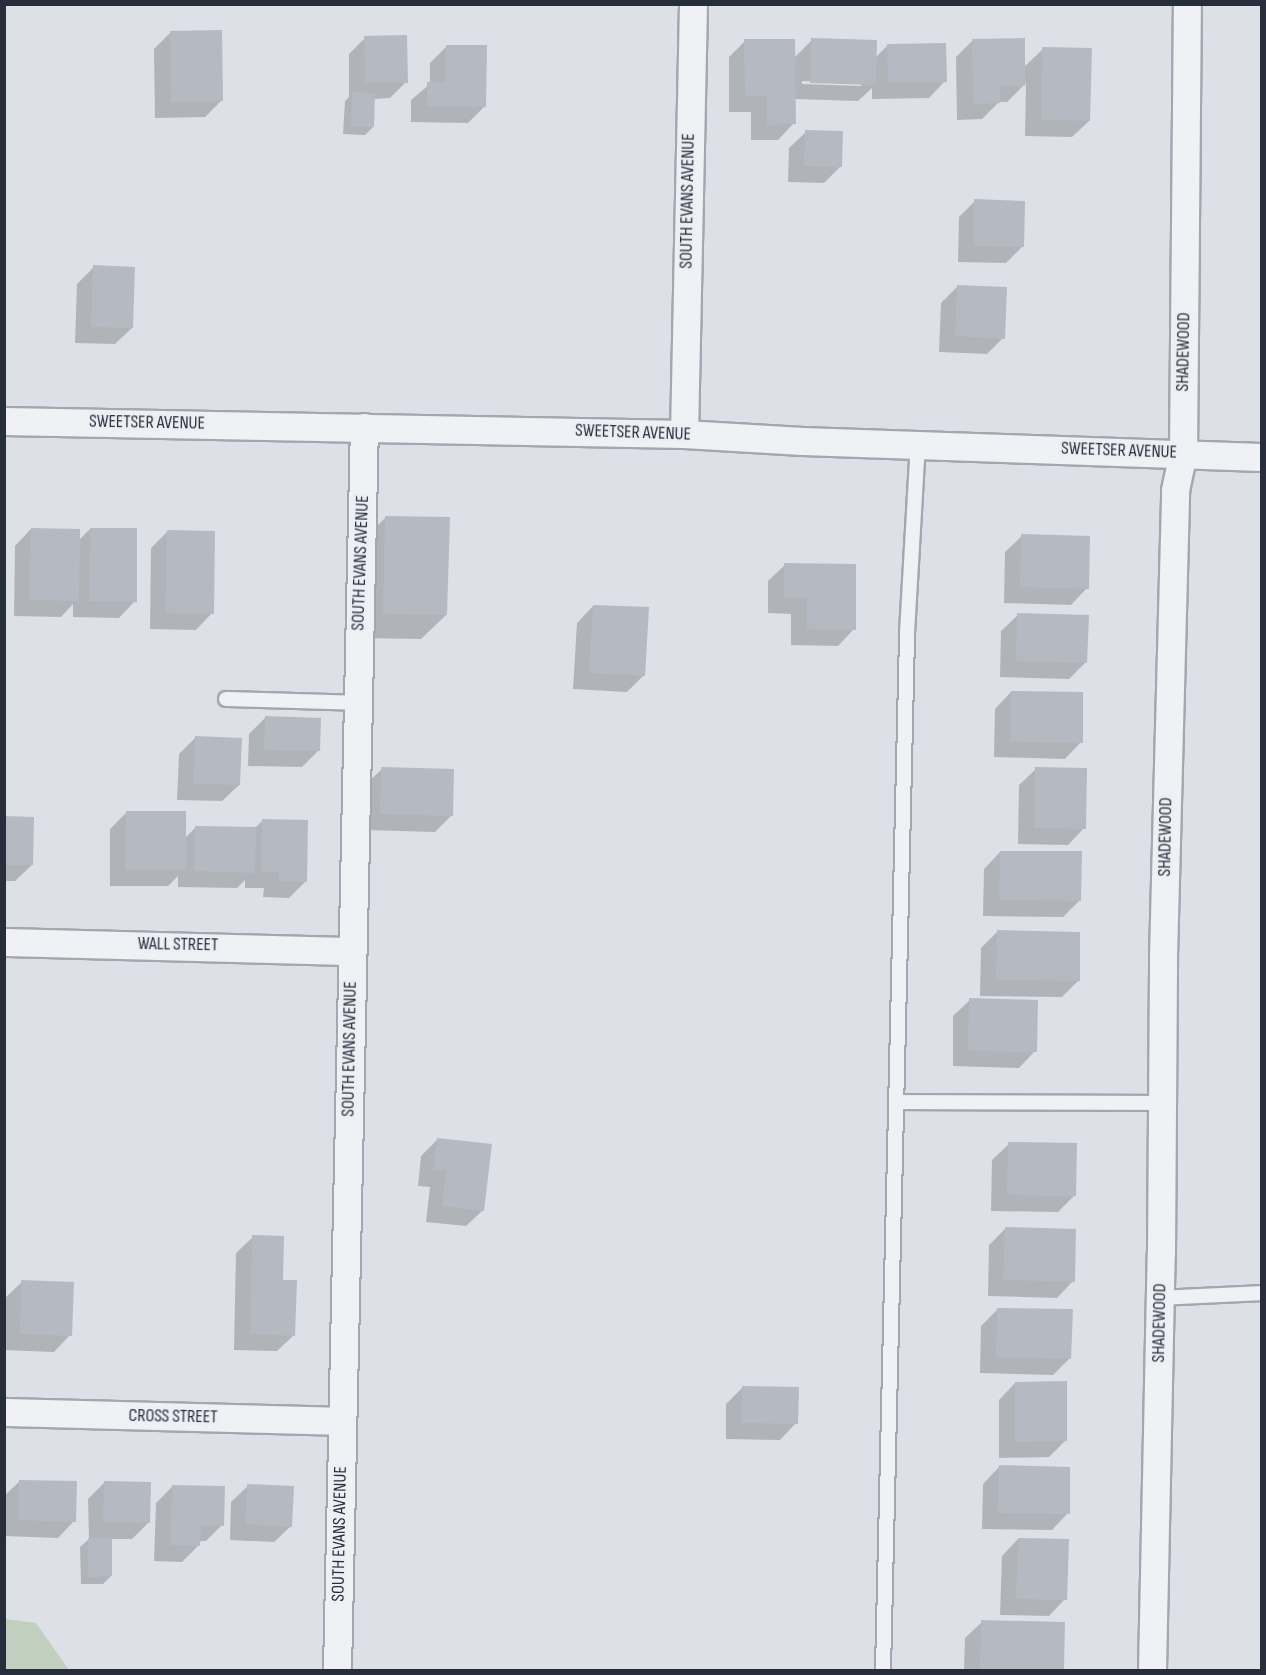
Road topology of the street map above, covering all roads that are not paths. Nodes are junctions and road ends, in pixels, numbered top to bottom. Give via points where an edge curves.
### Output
1 (693, 4) edge
2 (1187, 4) edge
3 (4, 421) edge
4 (364, 427) junction
5 (684, 434) junction
6 (918, 445) junction
7 (1183, 453) junction
8 (1262, 457) edge
9 (226, 699) dead end
10 (357, 703) junction
11 (4, 942) edge
12 (351, 951) junction
13 (896, 1102) junction
14 (1162, 1103) junction
15 (1262, 1293) edge
16 (1160, 1298) junction
17 (4, 1412) edge
18 (341, 1421) junction
19 (337, 1671) edge
20 (883, 1671) edge
21 (1152, 1671) edge

1 - 5 street, SOUTH EVANS AVENUE
2 - 7 street, SHADEWOOD
3 - 4 street, SWEETSER AVENUE
4 - 5 street, SWEETSER AVENUE
4 - 10 street, SOUTH EVANS AVENUE
5 - 6 street, SWEETSER AVENUE
6 - 7 street, SWEETSER AVENUE
6 - 13 lane via 907,633
7 - 8 street, SWEETSER AVENUE
7 - 14 street, SHADEWOOD via 1175,490
9 - 10 lane
10 - 12 street, SOUTH EVANS AVENUE
11 - 12 street, WALL STREET
12 - 18 street, SOUTH EVANS AVENUE
13 - 14 lane
13 - 20 lane
14 - 16 street, SHADEWOOD
15 - 16 lane
16 - 21 street, SHADEWOOD
17 - 18 street, CROSS STREET
18 - 19 street, SOUTH EVANS AVENUE

